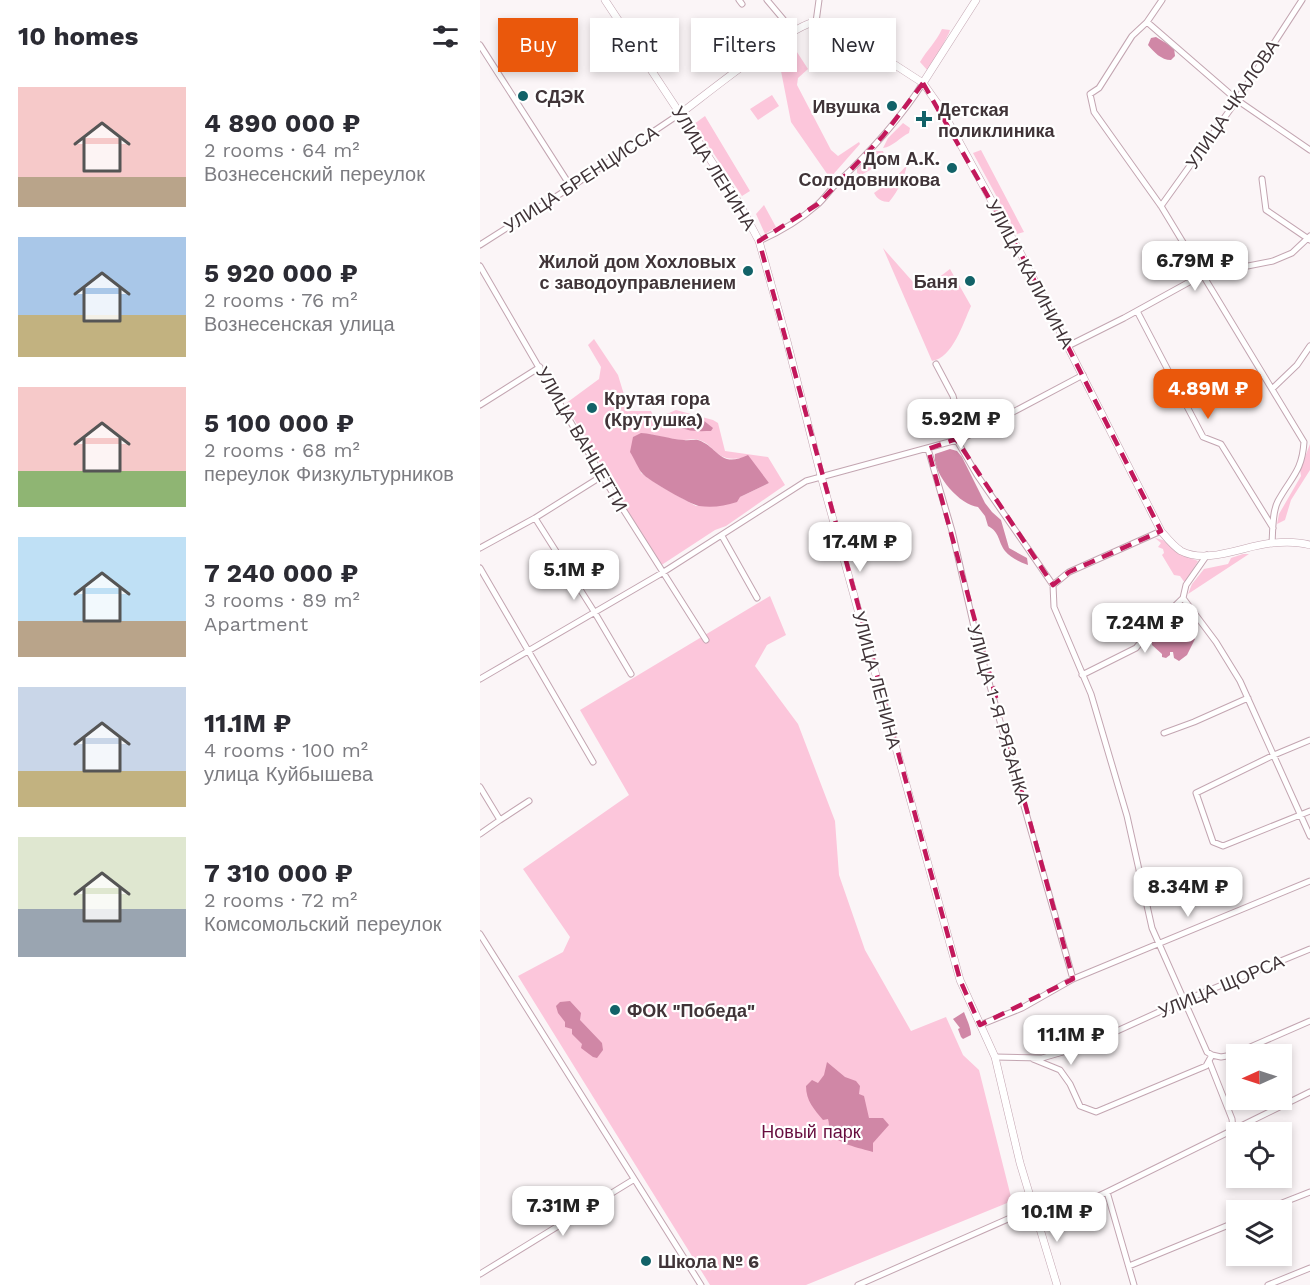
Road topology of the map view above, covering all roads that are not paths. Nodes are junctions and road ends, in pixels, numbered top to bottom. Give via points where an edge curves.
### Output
1 (605, 0) edge
2 (767, 0) edge
3 (819, 0) edge
4 (976, 0) edge
5 (1162, 0) edge
6 (1302, 0) edge
7 (782, 18) edge
8 (817, 18) edge
9 (1147, 22) junction
10 (480, 45) edge
11 (896, 66) edge
12 (738, 72) edge
13 (923, 83) junction
14 (1237, 100) junction
15 (681, 113) junction
16 (1310, 150) edge
17 (1262, 178) dead end
18 (571, 188) junction
19 (1161, 206) junction
20 (1309, 239) edge
21 (759, 241) junction
22 (480, 245) edge
23 (480, 266) edge
24 (1202, 275) junction
25 (1137, 311) junction
26 (1068, 346) junction
27 (1310, 346) edge
28 (936, 364) dead end
29 (540, 367) junction
30 (1083, 375) junction
31 (1272, 389) junction
32 (480, 405) edge
33 (964, 438) junction
34 (956, 440) junction
35 (1307, 440) edge
36 (928, 449) junction
37 (602, 476) junction
38 (820, 476) junction
39 (535, 518) junction
40 (1273, 528) junction
41 (1161, 531) junction
42 (722, 537) junction
43 (1272, 543) junction
44 (1310, 545) edge
45 (480, 548) edge
46 (1208, 555) junction
47 (480, 568) edge
48 (662, 573) junction
49 (1053, 585) junction
50 (757, 598) dead end
51 (1183, 598) junction
52 (596, 613) junction
53 (706, 640) dead end
54 (528, 650) junction
55 (631, 674) dead end
56 (1082, 675) junction
57 (480, 679) edge
58 (1248, 698) junction
59 (1164, 733) dead end
60 (1310, 740) edge
61 (1274, 755) junction
62 (593, 762) dead end
63 (480, 787) edge
64 (529, 801) dead end
65 (1310, 811) edge
66 (1301, 814) junction
67 (500, 820) junction
68 (480, 834) edge
69 (1310, 836) edge
70 (1310, 881) edge
71 (480, 934) edge
72 (1158, 943) junction
73 (1310, 949) edge
74 (1073, 979) junction
75 (1183, 1001) junction
76 (1310, 1022) edge
77 (981, 1025) junction
78 (1212, 1055) junction
79 (995, 1057) junction
80 (1032, 1058) junction
81 (1209, 1061) junction
82 (1310, 1092) edge
83 (1232, 1122) edge
84 (1248, 1122) edge
85 (1226, 1132) edge
86 (633, 1180) junction
87 (1107, 1192) junction
88 (1310, 1192) edge
89 (1290, 1200) edge
90 (1033, 1208) junction
91 (1037, 1221) junction
92 (1226, 1226) edge
93 (1129, 1266) junction
94 (1310, 1268) edge
95 (480, 1274) edge
96 (701, 1285) edge
97 (858, 1285) edge
98 (1057, 1285) edge
99 (1134, 1285) edge
100 (1268, 1285) edge

1 - 15 street, УЛИЦА ЛЕНИНА
2 - 7 street
3 - 8 street
4 - 13 street
5 - 9 street
6 - 14 street, УЛИЦА ЧКАЛОВА
9 - 14 street
9 - 19 street via 1132,36 1099,88 1090,94 1094,112
10 - 18 street
11 - 13 street, УЛИЦА КАЛИНИНА
12 - 15 street
13 - 21 street via 906,110 819,204 783,230
13 - 26 street, УЛИЦА КАЛИНИНА via 951,124
14 - 16 street
14 - 19 street, УЛИЦА ЧКАЛОВА
15 - 18 street, УЛИЦА БРЕНЦИССА
15 - 21 street, УЛИЦА ЛЕНИНА
17 - 20 street via 1266,210
18 - 22 street, УЛИЦА БРЕНЦИССА
19 - 24 street
20 - 24 street via 1292,253 1273,261
21 - 38 street, УЛИЦА ЛЕНИНА
23 - 29 street, УЛИЦА ВАНЦЕТТИ
24 - 25 street
24 - 31 street
25 - 26 street
25 - 40 street via 1203,437 1221,444
26 - 30 street, УЛИЦА КАЛИНИНА
27 - 31 street via 1298,365
28 - 33 street via 953,396
29 - 32 street
29 - 37 street, УЛИЦА ВАНЦЕТТИ
30 - 33 street
30 - 41 street, УЛИЦА КАЛИНИНА
31 - 35 street
33 - 34 street
34 - 36 street
34 - 49 street
35 - 40 street via 1298,471 1276,503
36 - 38 street
36 - 74 street, УЛИЦА 1-Я РЯЗАНКА via 977,640
37 - 39 street
37 - 48 street, УЛИЦА ВАНЦЕТТИ
38 - 42 street via 806,481
38 - 77 street, УЛИЦА ЛЕНИНА via 960,980
39 - 45 street
39 - 52 street
40 - 43 street
41 - 46 street, УЛИЦА КАЛИНИНА via 1180,550
41 - 49 street via 1069,572
42 - 48 street
42 - 50 street
43 - 44 street, УЛИЦА КАЛИНИНА
43 - 46 street, УЛИЦА КАЛИНИНА
46 - 51 street via 1186,585
47 - 54 street
48 - 52 street
48 - 53 street, УЛИЦА ВАНЦЕТТИ
49 - 56 street via 1054,607
51 - 56 street via 1136,648
51 - 58 street via 1216,642
52 - 54 street
52 - 55 street
54 - 57 street
54 - 62 street
56 - 72 street via 1101,724
58 - 59 street
58 - 61 street
60 - 61 street
61 - 66 street
61 - 66 street via 1196,793 1213,842 1223,846
63 - 67 street
64 - 67 street
65 - 66 street
66 - 69 street
67 - 68 street
70 - 72 street
71 - 86 street
72 - 74 street
72 - 75 street
73 - 75 street, УЛИЦА ЩОРСА
74 - 77 street via 1022,1008
75 - 78 street
75 - 80 street, УЛИЦА ЩОРСА via 1084,1046
76 - 78 street via 1232,1055
77 - 79 street, УЛИЦА ЛЕНИНА
78 - 81 street
79 - 80 street, УЛИЦА ЩОРСА
79 - 90 street, УЛИЦА ЛЕНИНА
80 - 81 street via 1060,1070 1080,1106 1096,1112 1206,1066
81 - 83 street
82 - 84 street
85 - 87 street
86 - 95 street
86 - 96 street
87 - 91 street
87 - 93 street
88 - 89 street
90 - 91 street, УЛИЦА ЛЕНИНА
90 - 97 street
91 - 98 street, УЛИЦА ЛЕНИНА
92 - 93 street
93 - 99 street
94 - 100 street

